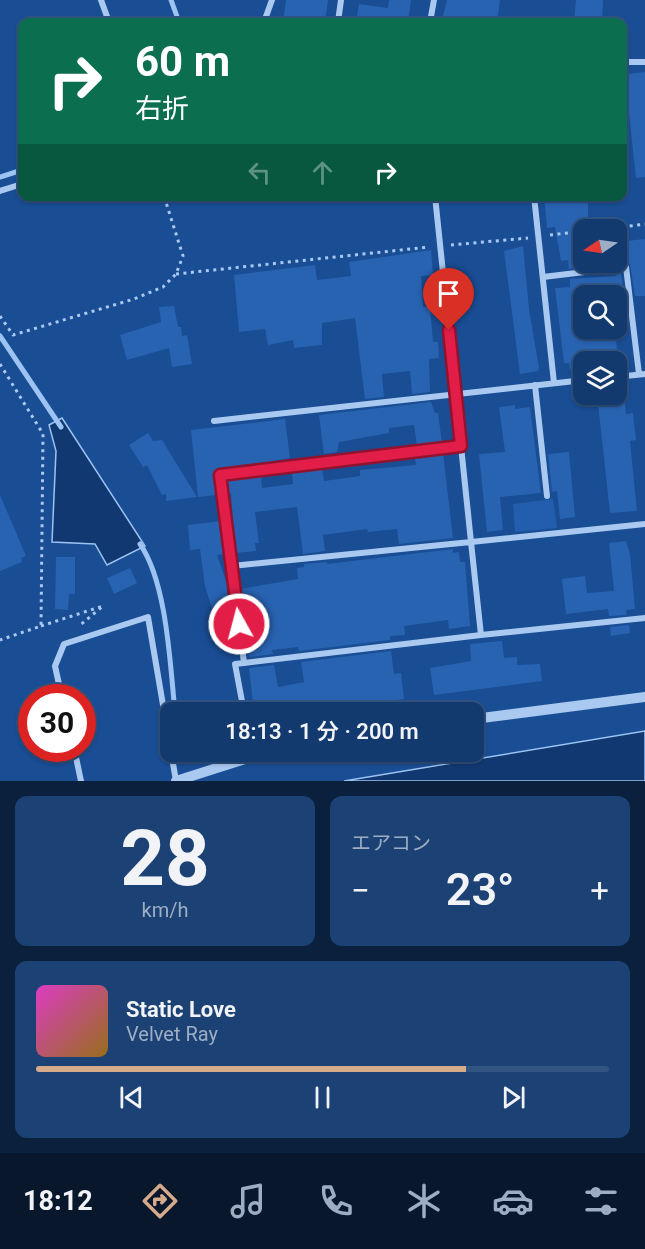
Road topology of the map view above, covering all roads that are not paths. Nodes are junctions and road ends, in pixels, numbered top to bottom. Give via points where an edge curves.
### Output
1 (101, 0) edge
2 (272, 0) edge
3 (342, 0) edge
4 (434, 0) edge
5 (108, 18) edge
6 (265, 18) edge
7 (339, 18) edge
8 (431, 18) edge
9 (627, 62) edge
10 (645, 62) edge
11 (18, 185) edge
12 (0, 192) edge
13 (436, 201) edge
14 (534, 201) edge
15 (543, 277) junction
16 (642, 374) edge
17 (627, 376) edge
18 (573, 381) edge
19 (554, 383) junction
20 (535, 385) junction
21 (456, 394) junction
22 (214, 421) dead end
23 (461, 446) junction
24 (547, 496) dead end
25 (645, 524) edge
26 (471, 542) junction
27 (232, 566) junction
28 (645, 618) edge
29 (482, 635) junction
30 (244, 663) junction
31 (59, 684) edge
32 (645, 697) edge
33 (242, 702) edge
34 (484, 718) edge
35 (77, 762) edge
36 (227, 762) edge
37 (81, 781) edge
38 (176, 781) edge

1 - 5 street
2 - 6 street
3 - 7 street
4 - 8 street
9 - 10 street
11 - 12 street
13 - 21 street
14 - 15 street
15 - 16 street via 626,267
15 - 19 street
16 - 17 street
18 - 19 street
19 - 20 street
20 - 21 street
20 - 24 street
21 - 22 street
21 - 23 street
23 - 26 street
23 - 27 street via 220,475
25 - 26 street
26 - 27 street
26 - 29 street
27 - 30 street
28 - 29 street
29 - 30 street
30 - 33 street via 235,664
31 - 38 street via 55,666 64,644 148,618
32 - 34 street
35 - 37 street
36 - 38 street

